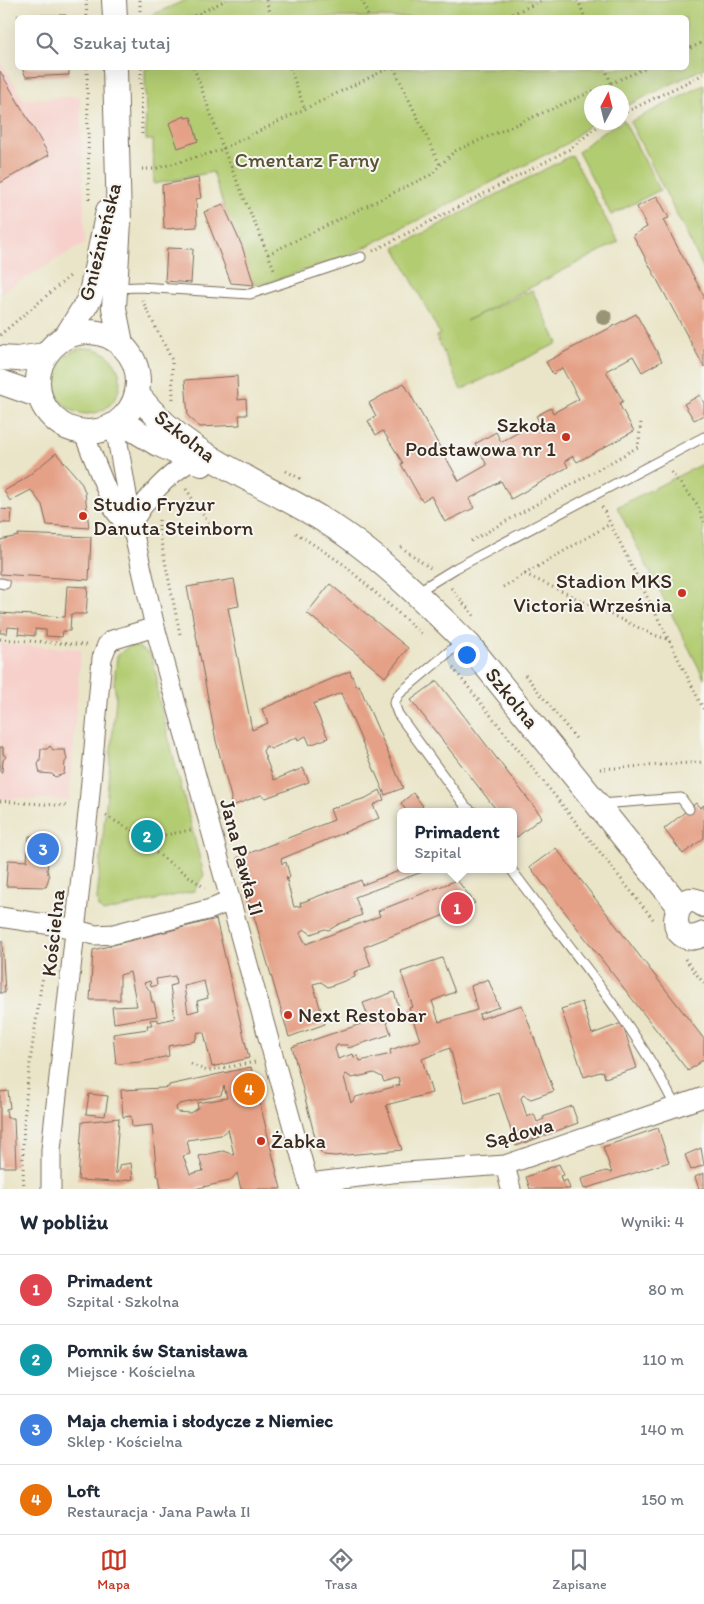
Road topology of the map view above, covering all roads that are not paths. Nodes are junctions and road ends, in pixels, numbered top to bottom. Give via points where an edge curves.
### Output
1 (114, 0) edge
2 (115, 15) edge
3 (115, 70) edge
4 (116, 173) junction
5 (361, 257) road end
6 (115, 288) junction
7 (66, 336) junction
8 (121, 343) junction
9 (46, 355) junction
10 (0, 358) edge
11 (0, 382) edge
12 (138, 394) junction
13 (40, 396) junction
14 (118, 424) junction
15 (83, 432) junction
16 (704, 437) edge
17 (191, 461) junction
18 (237, 475) junction
19 (134, 528) junction
20 (415, 594) junction
21 (155, 627) junction
22 (463, 640) junction
23 (597, 804) junction
24 (467, 808) edge
25 (689, 808) dead end
26 (514, 873) edge
27 (230, 901) junction
28 (704, 906) edge
29 (680, 907) junction
30 (0, 917) edge
31 (76, 930) junction
32 (704, 935) edge
33 (704, 1096) edge
34 (676, 1108) junction
35 (505, 1165) junction
36 (310, 1186) edge
37 (51, 1189) edge
38 (511, 1189) edge

1 - 2 street
3 - 4 street, Gnieźnieńska
4 - 6 street, Gnieźnieńska via 119,221
4 - 7 street, Gnieźnieńska via 90,298
5 - 6 lane via 250,294
6 - 8 street, Gnieźnieńska via 114,308
7 - 8 street via 94,332 109,335
7 - 9 street
8 - 12 street via 137,366
9 - 10 street
9 - 13 street via 39,368
11 - 13 street
12 - 14 street
12 - 18 street, Szkolna via 168,427
13 - 15 street via 55,420
14 - 15 street
14 - 17 street, Szkolna
14 - 19 street, Jana Pawła II via 121,468
15 - 19 street, Jana Pawła II via 116,511
16 - 20 lane via 448,573
17 - 18 street, Szkolna
17 - 19 street, Szkolna via 159,484 147,498
18 - 20 street, Szkolna via 330,524
19 - 21 street, Jana Pawła II
20 - 22 street, Szkolna
21 - 27 street, Jana Pawła II
21 - 31 street, Kościelna via 117,638 104,651
22 - 23 street, Szkolna
22 - 24 lane via 399,694 394,703 404,722
23 - 25 lane via 681,798
23 - 29 street, Szkolna
26 - 34 lane via 636,1035 657,1068
27 - 31 street via 114,934 95,935
27 - 36 street, Jana Pawła II
28 - 29 street via 693,901
29 - 32 street via 675,921 677,928 689,937
30 - 31 street
31 - 37 street, Kościelna via 51,1150
33 - 34 street, Sądowa
34 - 35 street, Sądowa
35 - 36 street, Sądowa via 392,1172
35 - 38 street

